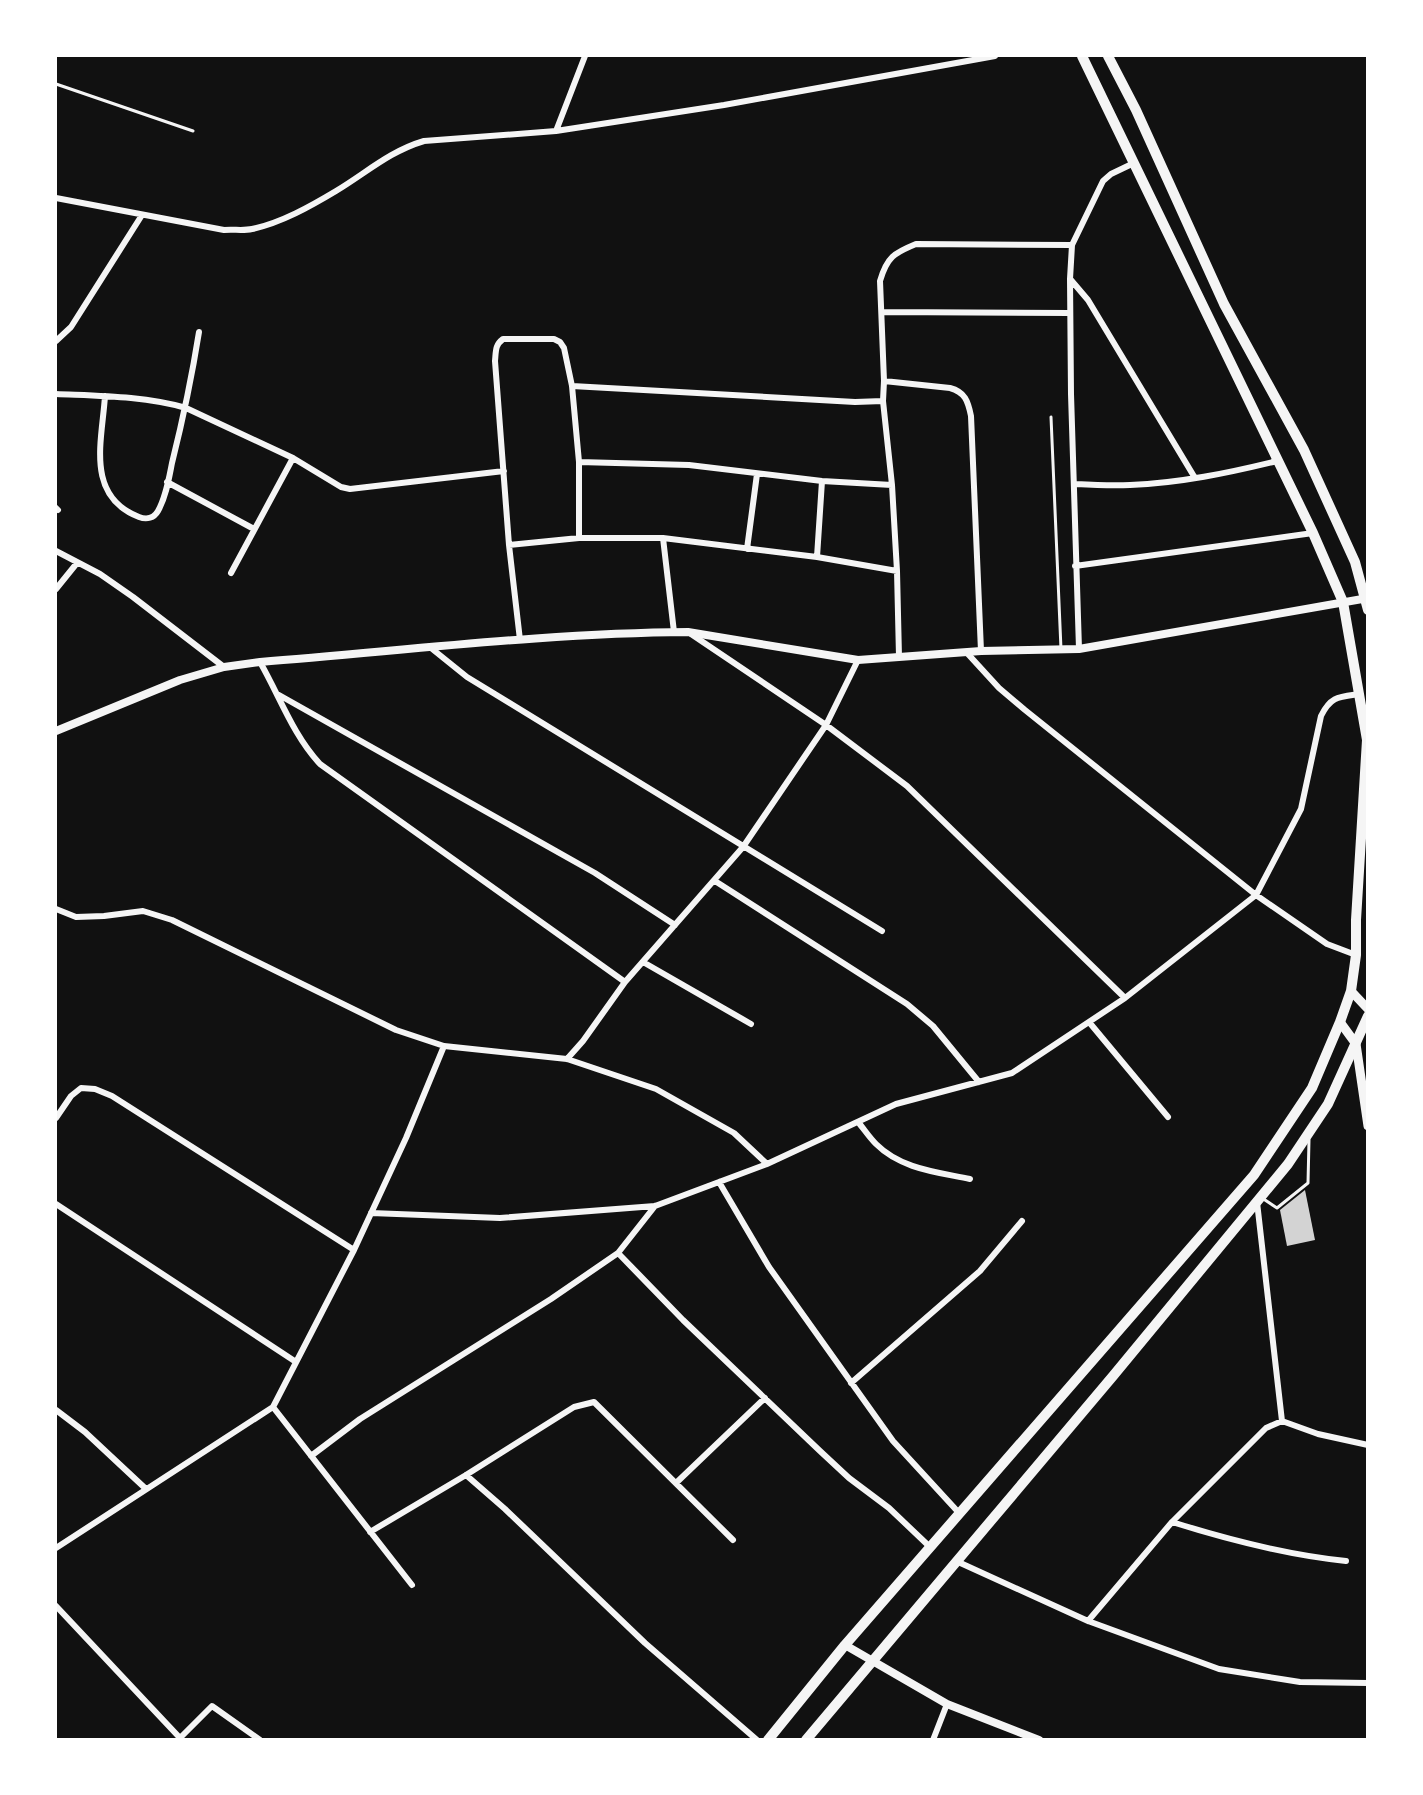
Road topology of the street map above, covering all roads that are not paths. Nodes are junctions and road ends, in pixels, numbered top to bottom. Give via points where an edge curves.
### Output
1 (585, 56) edge
2 (994, 56) edge
3 (1082, 56) edge
4 (1108, 56) edge
5 (56, 84) edge
6 (193, 130) dead end
7 (556, 131) junction
8 (1134, 163) junction
9 (56, 198) edge
10 (142, 215) junction
11 (1072, 245) junction
12 (1070, 279) junction
13 (882, 312) junction
14 (1070, 314) junction
15 (199, 332) dead end
16 (56, 342) edge
17 (884, 381) junction
18 (572, 386) junction
19 (56, 394) edge
20 (105, 396) junction
21 (883, 401) junction
22 (186, 408) junction
23 (1051, 417) dead end
24 (293, 458) junction
25 (1277, 461) junction
26 (579, 462) junction
27 (504, 471) junction
28 (757, 474) junction
29 (1195, 478) junction
30 (822, 481) junction
31 (167, 482) junction
32 (1074, 484) junction
33 (892, 485) junction
34 (255, 529) junction
35 (1313, 533) junction
36 (579, 538) junction
37 (663, 538) junction
38 (509, 545) junction
39 (747, 549) junction
40 (56, 551) edge
41 (817, 557) junction
42 (77, 563) junction
43 (1076, 566) junction
44 (897, 571) junction
45 (231, 573) dead end
46 (56, 589) edge
47 (1366, 598) edge
48 (1343, 602) junction
49 (1368, 610) edge
50 (674, 632) junction
51 (687, 632) junction
52 (520, 640) junction
53 (431, 648) junction
54 (1079, 649) junction
55 (1061, 650) junction
56 (981, 651) junction
57 (967, 653) junction
58 (899, 657) junction
59 (858, 660) junction
60 (260, 662) junction
61 (224, 667) junction
62 (278, 694) junction
63 (1360, 694) junction
64 (826, 725) junction
65 (56, 731) edge
66 (743, 847) junction
67 (715, 881) junction
68 (1256, 895) junction
69 (56, 909) edge
70 (675, 925) junction
71 (882, 931) dead end
72 (1356, 956) junction
73 (643, 962) junction
74 (625, 982) junction
75 (1351, 991) junction
76 (1125, 998) junction
77 (1368, 1009) edge
78 (1368, 1016) edge
79 (1089, 1022) junction
80 (1340, 1022) junction
81 (751, 1024) dead end
82 (1356, 1044) junction
83 (444, 1046) junction
84 (567, 1059) junction
85 (980, 1082) junction
86 (1168, 1117) dead end
87 (56, 1118) edge
88 (858, 1122) junction
89 (1368, 1126) edge
90 (1309, 1132) junction
91 (767, 1164) junction
92 (970, 1179) dead end
93 (719, 1182) junction
94 (1259, 1199) junction
95 (56, 1204) edge
96 (655, 1206) junction
97 (371, 1213) junction
98 (1022, 1221) dead end
99 (354, 1250) junction
100 (618, 1253) junction
101 (296, 1362) junction
102 (852, 1383) junction
103 (765, 1398) junction
104 (273, 1407) junction
105 (56, 1410) edge
106 (1282, 1421) junction
107 (1368, 1445) edge
108 (311, 1456) junction
109 (466, 1475) junction
110 (676, 1483) junction
111 (146, 1489) junction
112 (960, 1514) junction
113 (1172, 1522) junction
114 (370, 1532) junction
115 (733, 1540) dead end
116 (56, 1548) edge
117 (931, 1548) junction
118 (956, 1561) junction
119 (1346, 1561) dead end
120 (412, 1585) dead end
121 (56, 1606) edge
122 (1088, 1621) junction
123 (845, 1645) junction
124 (872, 1661) junction
125 (1368, 1683) edge
126 (947, 1704) junction
127 (179, 1739) edge
128 (260, 1740) edge
129 (757, 1740) edge
130 (768, 1740) edge
131 (806, 1740) edge
132 (933, 1740) edge
133 (1038, 1740) edge

1 - 7 street
2 - 7 street
3 - 8 main road
4 - 47 main road via 1224,304 1305,450 1355,562
5 - 6 lane
7 - 10 street via 424,141 406,146 335,192 287,217 251,229 224,230
8 - 11 street via 1103,181
8 - 25 main road
9 - 10 street
10 - 16 street via 71,327
11 - 12 street
11 - 13 street via 916,244 900,250 884,268 880,281
12 - 14 street
12 - 29 street via 1088,300
13 - 14 street
13 - 17 street
14 - 32 street
15 - 22 street
17 - 21 street
17 - 56 street via 950,388 965,396 969,405
18 - 21 street
18 - 26 street
18 - 27 street via 560,342 509,338 498,342 495,361
19 - 20 street
20 - 22 street
20 - 31 street via 100,465 105,489 124,509 147,519 159,510
21 - 33 street
22 - 24 street
22 - 31 street
23 - 55 lane
24 - 27 street via 341,488 350,489
24 - 34 street
25 - 29 street
25 - 35 main road
26 - 28 street via 689,465
26 - 36 street
27 - 38 street
28 - 30 street
28 - 39 street
29 - 32 street via 1129,486
30 - 33 street
30 - 41 street
31 - 34 street
32 - 43 street
33 - 44 street
34 - 45 street
35 - 43 street
35 - 48 main road
36 - 37 street
36 - 38 street
37 - 39 street
37 - 50 street
38 - 52 street
39 - 41 street
40 - 42 street
41 - 44 street
42 - 46 street
42 - 61 street via 133,597
43 - 54 street
44 - 58 street
47 - 48 street
47 - 49 main road
48 - 54 street
48 - 63 main road
50 - 51 street
50 - 52 street
51 - 59 street
51 - 64 street
52 - 53 street
53 - 60 street
53 - 66 street via 467,677
54 - 55 street
55 - 56 street
56 - 57 street
57 - 58 street
57 - 68 street via 1024,710
58 - 59 street
59 - 64 street
60 - 61 street
60 - 62 street
61 - 65 street via 180,680
62 - 70 street via 595,873
62 - 74 street via 294,730 320,764
63 - 68 street via 1336,698 1327,704 1301,809
63 - 72 main road via 1367,741
64 - 66 street
64 - 76 street via 907,786
66 - 67 street
66 - 71 street
67 - 70 street
67 - 85 street via 907,1004 933,1026
68 - 72 street via 1327,944
68 - 76 street
69 - 83 street via 76,917 143,910 172,920 396,1030
70 - 73 street
72 - 75 main road
73 - 74 street
73 - 81 street
74 - 84 street
75 - 77 main road
75 - 80 main road
76 - 79 street
78 - 82 main road
79 - 85 street via 1012,1073
79 - 86 street
80 - 82 main road
80 - 112 main road via 1312,1088 1254,1174
82 - 89 main road
82 - 90 main road via 1328,1104
83 - 84 street
83 - 97 street
84 - 91 street via 656,1089 734,1133
85 - 88 street via 896,1104
87 - 99 street via 81,1088 112,1096
88 - 91 street
88 - 92 street via 892,1157 914,1168
90 - 94 main road
90 - 94 lane via 1308,1183 1277,1208
91 - 93 street
93 - 96 street
93 - 102 street via 769,1268
94 - 106 street
94 - 118 main road
95 - 101 street
96 - 97 street via 500,1218
96 - 100 street
97 - 99 street
98 - 102 street via 980,1271
99 - 101 street
100 - 103 street
100 - 108 street via 360,1419
101 - 104 street
102 - 112 street via 893,1441
103 - 110 street
103 - 117 street via 849,1478 889,1508
104 - 108 street
104 - 111 street
105 - 111 street
106 - 107 street
106 - 113 street via 1266,1428
108 - 114 street
109 - 110 street via 574,1407 594,1402
109 - 114 street
109 - 129 street via 645,1643
110 - 115 street
111 - 116 street
112 - 117 main road
113 - 119 street via 1230,1540 1306,1557
113 - 122 street
114 - 120 street
117 - 123 main road
118 - 122 street
118 - 124 main road
121 - 127 street
122 - 125 street via 1219,1668 1300,1682
123 - 124 street
123 - 130 main road
124 - 126 street
124 - 131 main road
126 - 132 street
126 - 133 street
127 - 128 street via 212,1706

